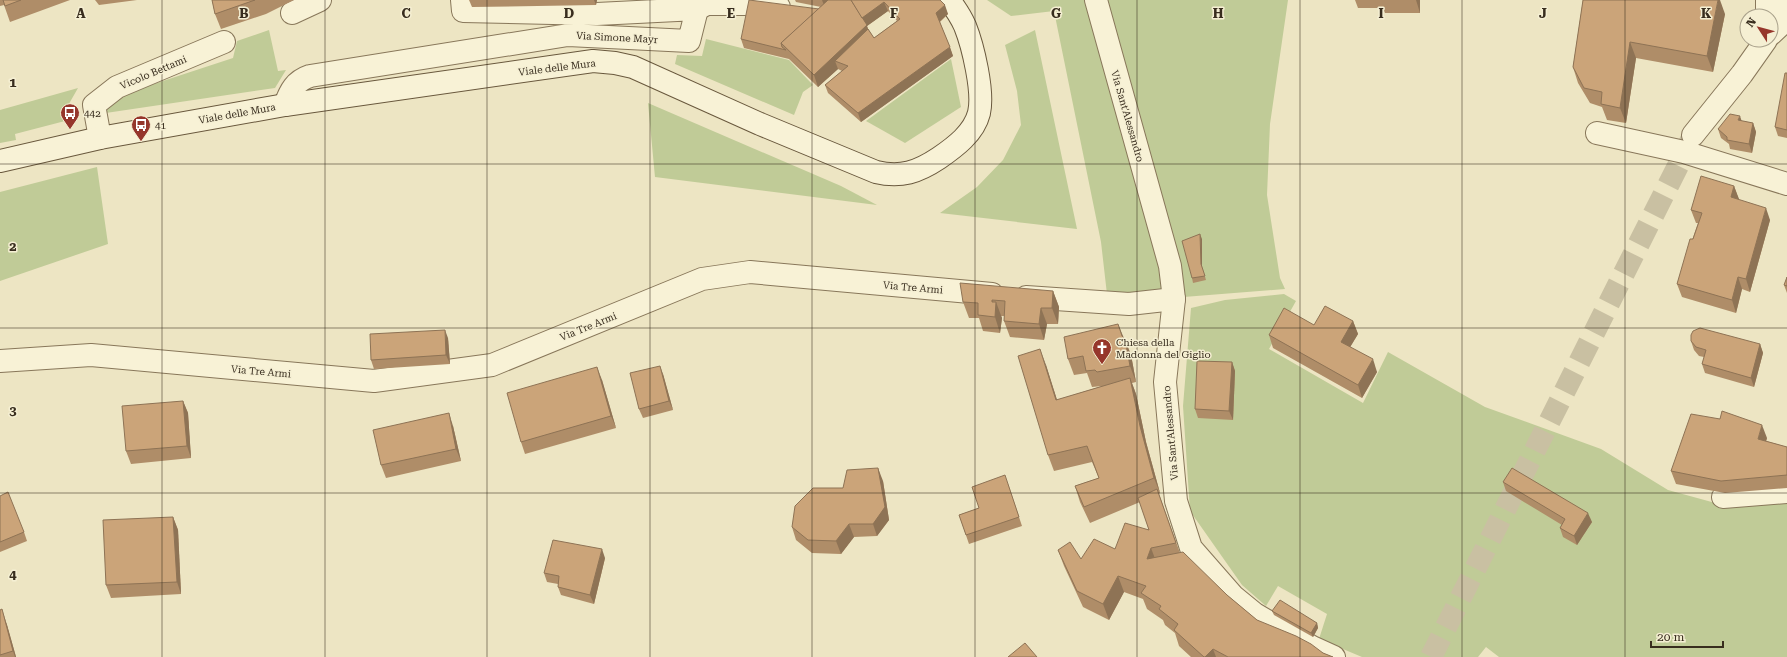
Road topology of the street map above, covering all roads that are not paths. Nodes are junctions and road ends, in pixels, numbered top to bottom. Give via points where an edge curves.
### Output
1 (320, 0) edge
2 (462, 0) edge
3 (949, 0) edge
4 (1096, 0) edge
5 (1776, 0) edge
6 (1787, 5) edge
7 (702, 6) junction
8 (797, 9) edge
9 (292, 13) dead end
10 (1787, 19) edge
11 (1779, 27) edge
12 (224, 42) dead end
13 (1760, 48) edge
14 (285, 105) junction
15 (1597, 133) dead end
16 (1693, 135) tunnel mouth
17 (100, 138) junction
18 (0, 161) edge
19 (1787, 184) edge
20 (1174, 299) junction
21 (0, 361) edge
22 (1787, 492) edge
23 (1723, 497) edge
24 (1334, 657) edge

1 - 9 street
2 - 7 street via 463,11 597,14
3 - 14 street, Viale delle Mura via 962,21 969,40 979,84 979,113 973,127 951,150 926,166 903,175 876,172 760,124 651,74 615,63 593,61
4 - 20 street, Via Sant'Alessandro via 1170,266
5 - 6 street
7 - 8 street via 753,4
7 - 14 street, Via Simone Mayr via 689,41 560,36 310,76 293,87
10 - 11 street
12 - 17 street, Vicolo Bettami via 117,86 94,105
13 - 16 street
14 - 17 street, Viale delle Mura
15 - 19 street via 1684,152
17 - 18 street, Viale delle Mura
20 - 21 street, Via Tre Armi via 1129,304 1108,303 750,272 702,279 492,365 374,381 91,356
20 - 24 street, Via Sant'Alessandro via 1165,382 1176,501 1191,548 1233,596 1255,614
22 - 23 street

